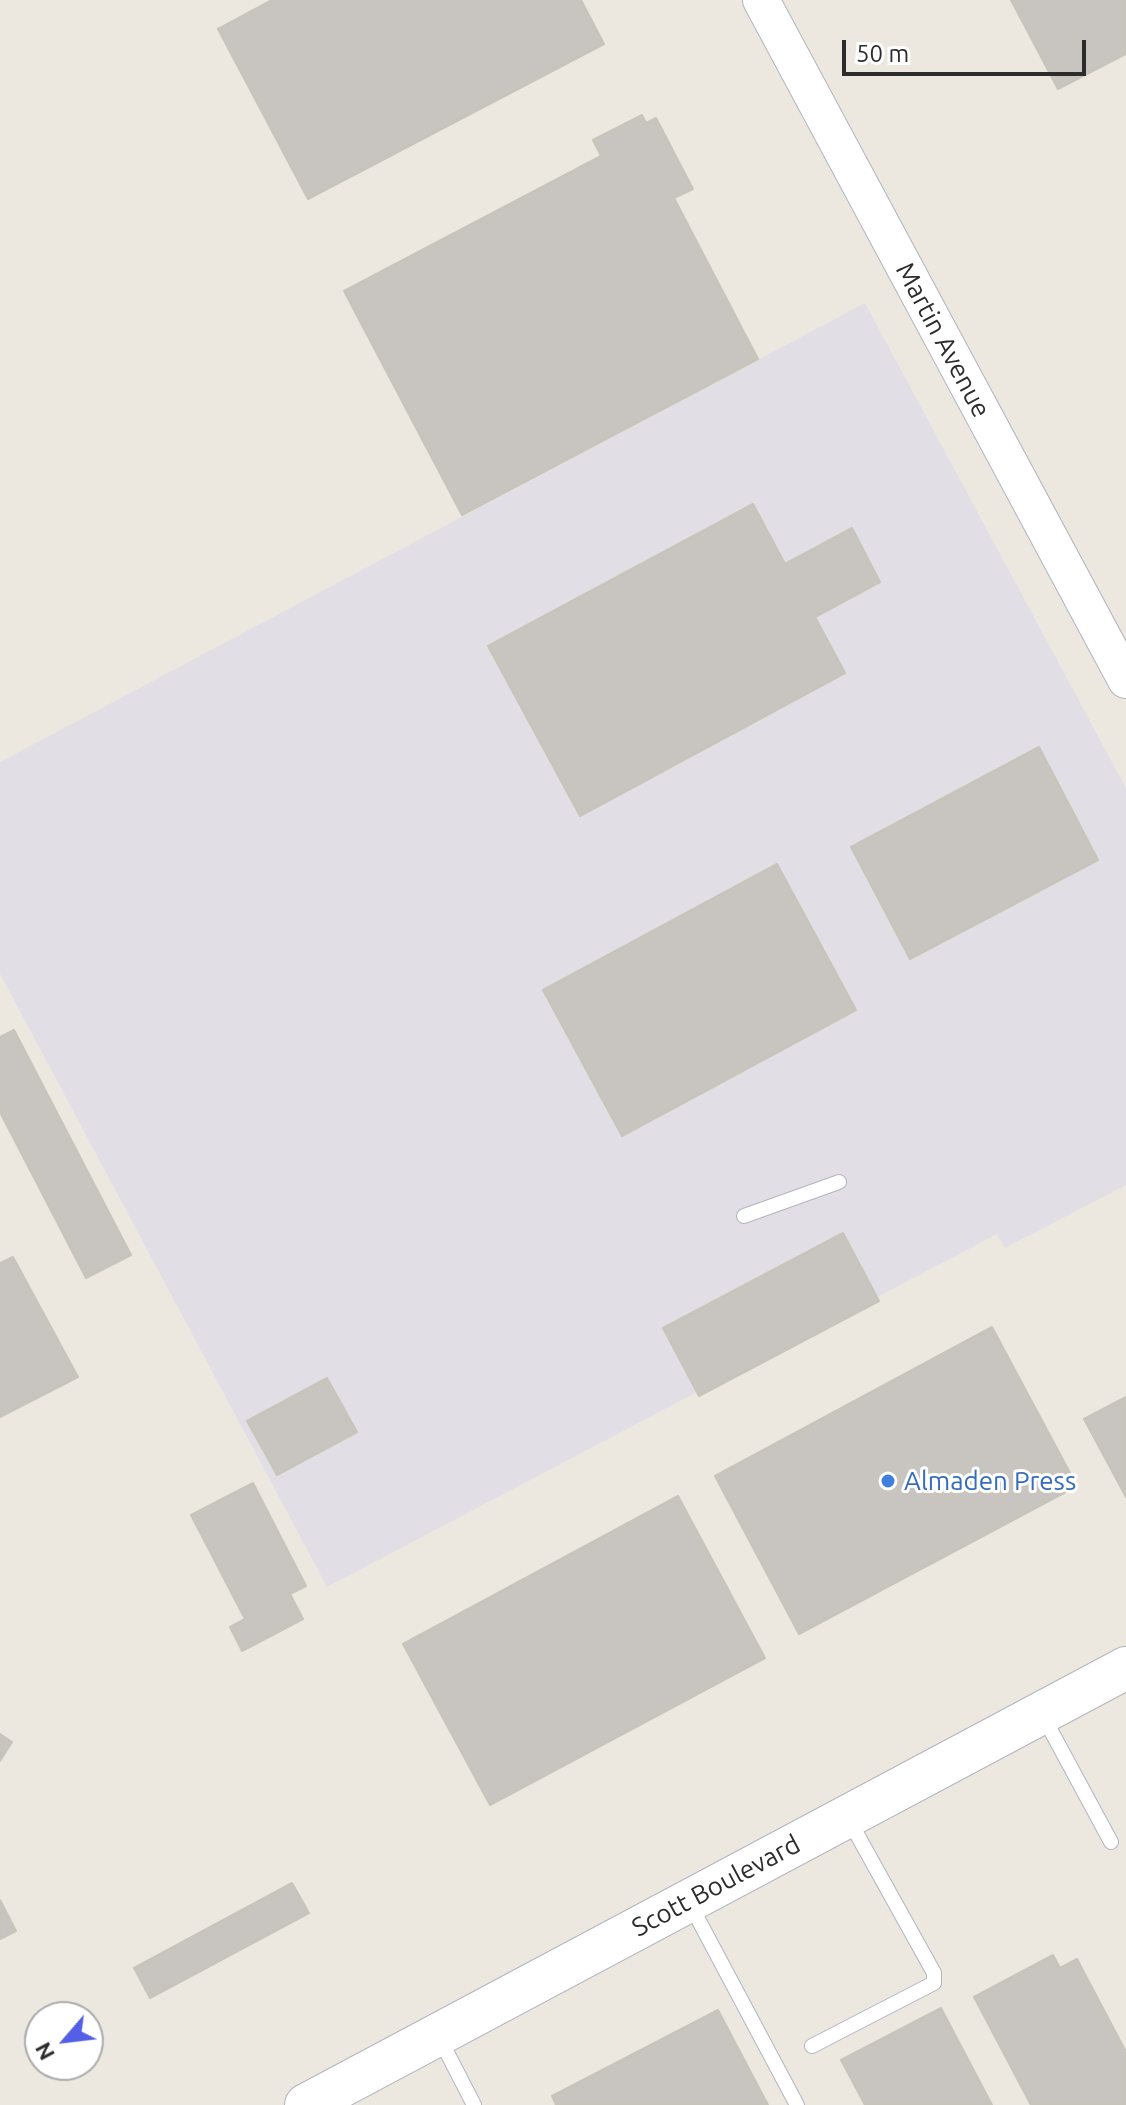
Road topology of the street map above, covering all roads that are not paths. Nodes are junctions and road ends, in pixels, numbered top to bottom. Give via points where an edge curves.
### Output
1 (761, 0) edge
2 (1126, 680) edge
3 (839, 1182) dead end
4 (744, 1216) dead end
5 (1126, 1668) edge
6 (1041, 1713) junction
7 (847, 1816) junction
8 (1111, 1842) dead end
9 (688, 1901) junction
10 (438, 2035) junction
11 (812, 2046) dead end
12 (306, 2105) edge
13 (474, 2105) edge
14 (797, 2105) edge

1 - 2 street, Martin Avenue
3 - 4 lane
5 - 6 main road, Scott Boulevard
6 - 7 main road, Scott Boulevard
6 - 8 lane
7 - 9 main road, Scott Boulevard
7 - 11 lane via 934,1973 934,1983
9 - 10 main road, Scott Boulevard
9 - 14 lane
10 - 12 main road, Scott Boulevard
10 - 13 lane

